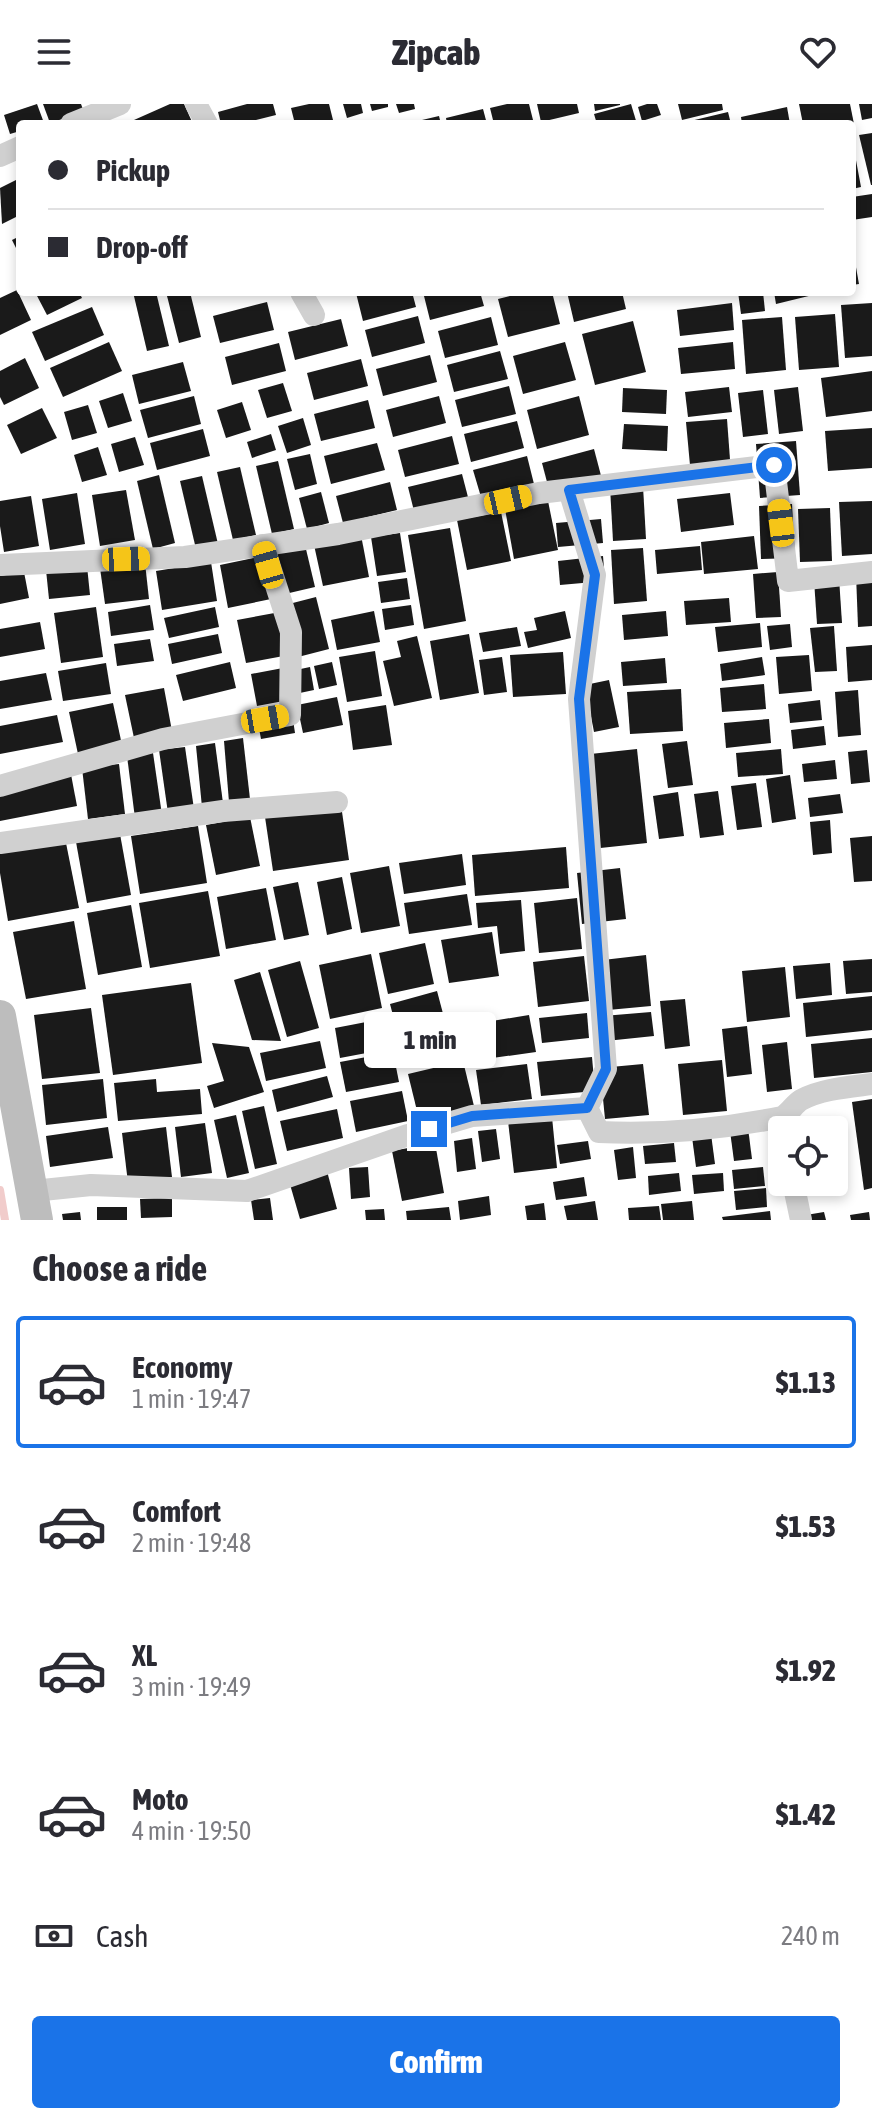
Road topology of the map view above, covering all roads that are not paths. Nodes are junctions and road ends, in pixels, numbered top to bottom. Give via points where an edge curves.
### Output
1 (120, 104) edge
2 (81, 120) edge
3 (303, 296) edge
4 (314, 315) dead end
5 (569, 490) junction
6 (263, 545) junction
7 (0, 565) edge
8 (872, 572) edge
9 (0, 786) edge
10 (337, 802) dead end
11 (0, 843) edge
12 (0, 1016) edge
13 (5, 1066) edge
14 (872, 1084) edge
15 (587, 1108) junction
16 (788, 1116) edge
17 (768, 1125) edge
18 (796, 1196) edge
19 (35, 1206) edge
20 (801, 1220) edge

1 - 2 street
3 - 4 street
5 - 6 street
5 - 8 street via 774,465 788,581
5 - 15 street via 595,575 579,699 606,1069
6 - 7 street via 185,557
6 - 9 street via 291,632 290,715 163,739
10 - 11 street via 223,811
12 - 13 main road
13 - 19 main road
14 - 16 street via 799,1101
15 - 17 street via 599,1132
15 - 19 street via 472,1116 247,1191 91,1185
18 - 20 street

